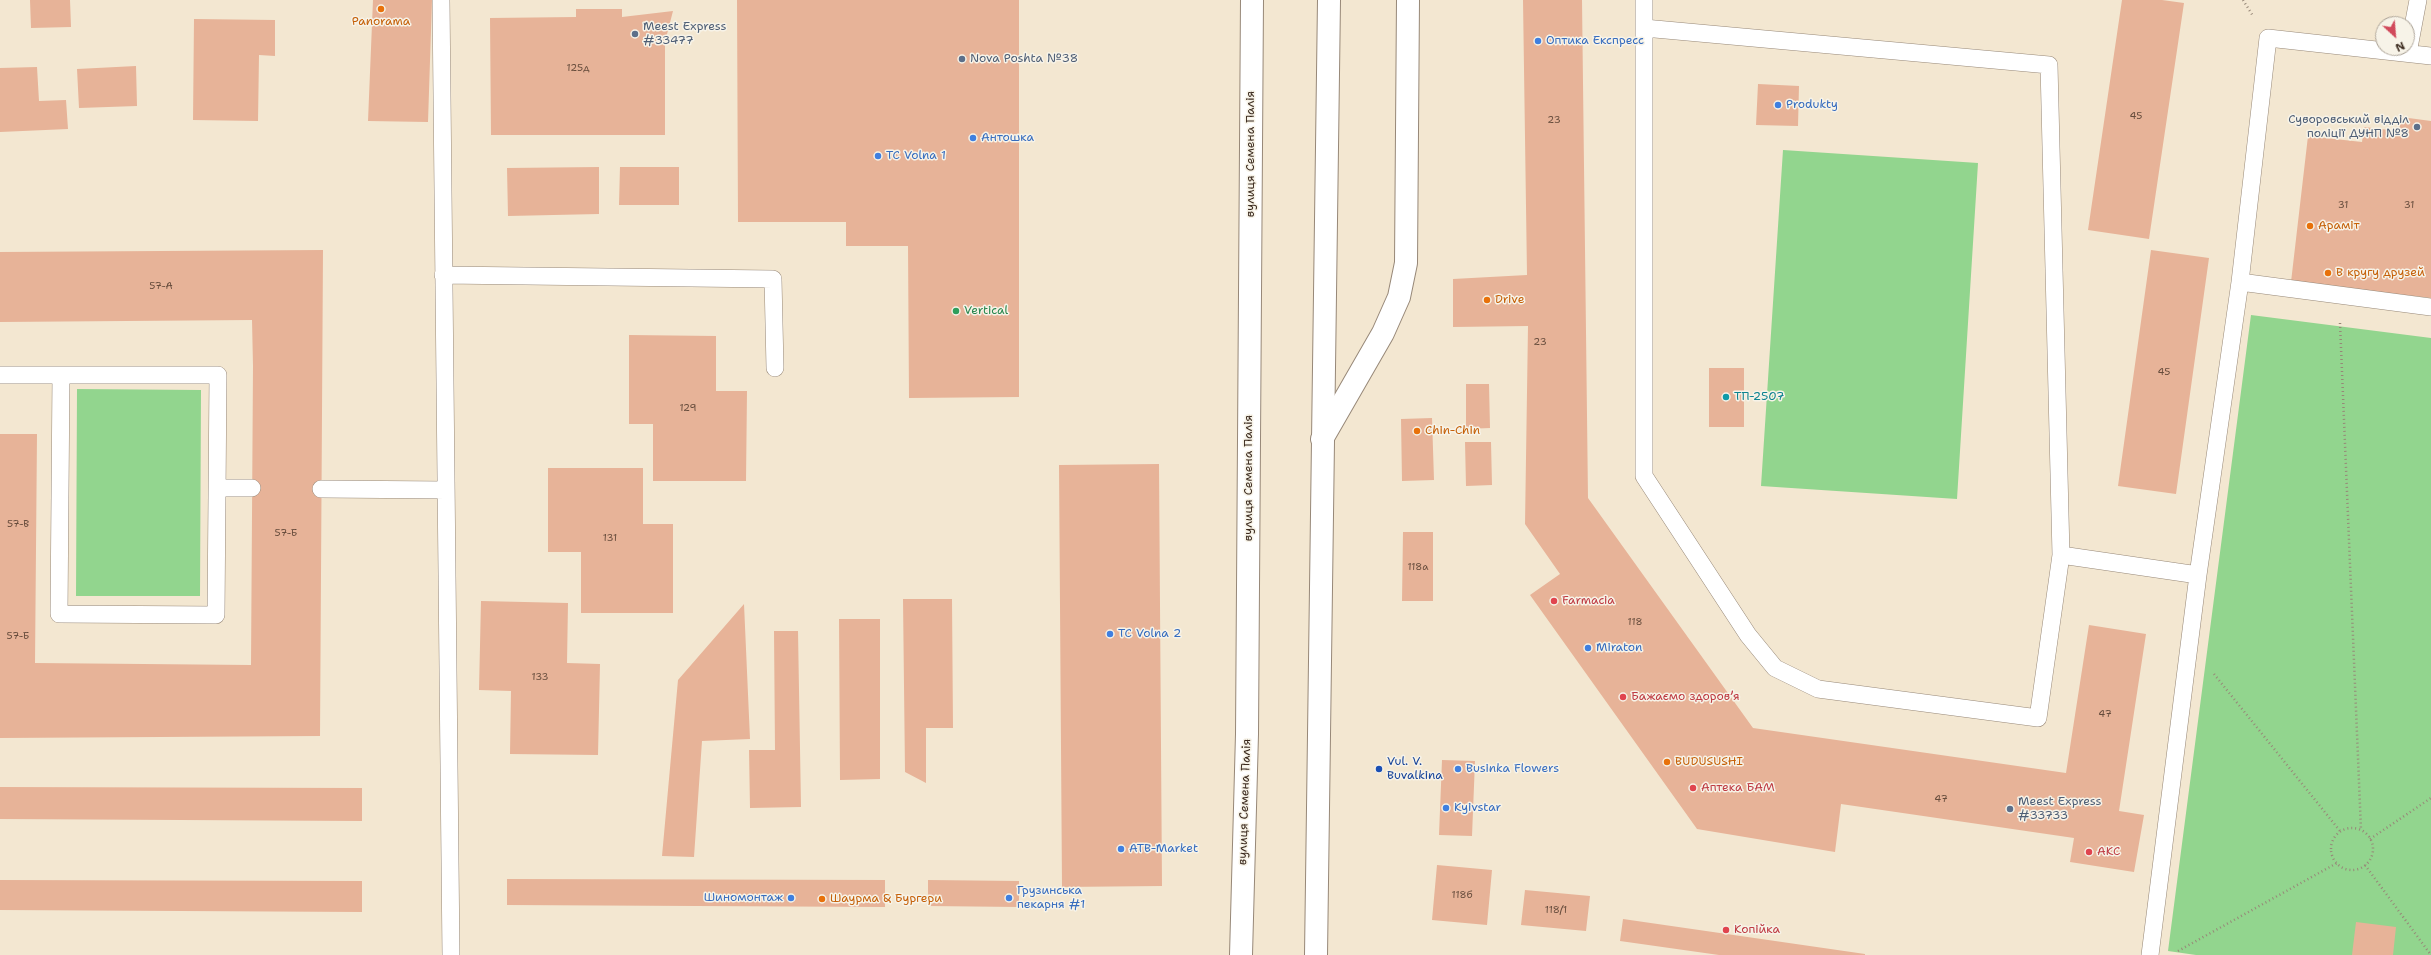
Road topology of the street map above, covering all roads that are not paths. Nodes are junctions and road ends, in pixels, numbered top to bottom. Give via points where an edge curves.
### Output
1 (441, 0) edge
2 (1252, 0) edge
3 (1329, 0) edge
4 (1408, 0) edge
5 (1644, 0) edge
6 (2418, 0) edge
7 (2415, 16) edge
8 (1644, 28) junction
9 (2375, 49) edge
10 (2415, 54) edge
11 (2431, 56) edge
12 (443, 275) junction
13 (2240, 282) junction
14 (2431, 307) edge
15 (775, 368) dead end
16 (0, 375) edge
17 (61, 375) junction
18 (1322, 439) junction
19 (217, 488) junction
20 (252, 488) dead end
21 (321, 489) dead end
22 (446, 490) junction
23 (2061, 555) junction
24 (2198, 574) junction
25 (450, 955) edge
26 (1241, 955) edge
27 (1316, 955) edge
28 (2150, 955) edge

1 - 12 lane
2 - 26 main road, вулиця Семена Палія via 1247,734
3 - 18 main road
4 - 18 main road via 1406,263 1399,297 1383,333
5 - 8 lane
6 - 7 lane
8 - 23 lane via 2049,65
8 - 23 lane via 1644,476 1748,636 1775,668 1818,689 2038,718
9 - 13 lane via 2268,38
10 - 11 lane
12 - 15 lane via 773,279
12 - 22 lane
13 - 14 lane
13 - 24 lane
16 - 17 lane
17 - 19 lane via 218,375
17 - 19 lane via 59,614 216,615
18 - 27 main road
19 - 20 lane
21 - 22 lane
22 - 25 lane
23 - 24 lane
24 - 28 lane

